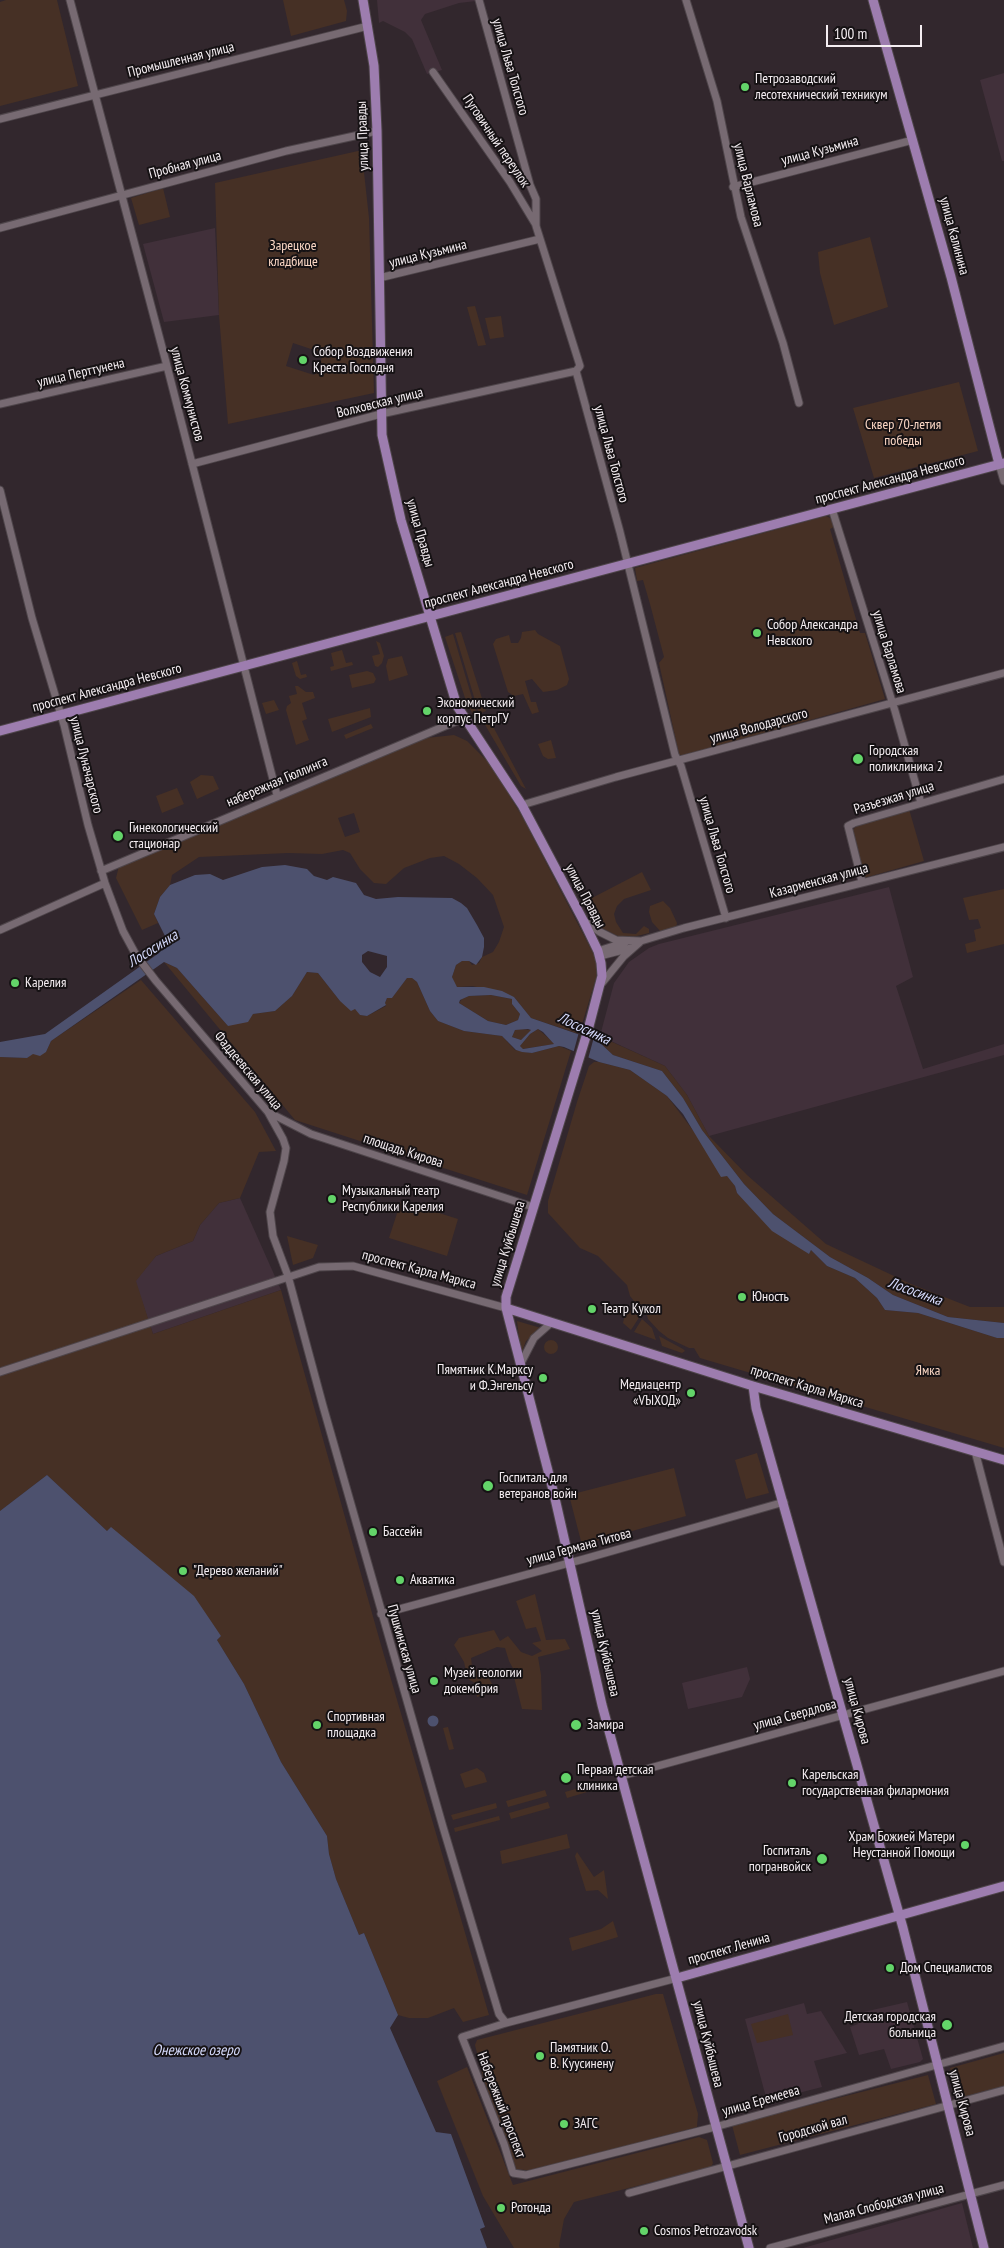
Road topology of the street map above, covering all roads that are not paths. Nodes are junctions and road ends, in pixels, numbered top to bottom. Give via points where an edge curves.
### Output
1 (70, 0) edge
2 (363, 0) edge
3 (479, 0) edge
4 (686, 0) edge
5 (873, 0) edge
6 (368, 26) junction
7 (434, 72) dead end
8 (94, 95) junction
9 (0, 119) edge
10 (377, 131) junction
11 (913, 140) junction
12 (733, 187) junction
13 (122, 195) junction
14 (536, 226) junction
15 (0, 228) edge
16 (540, 239) junction
17 (379, 278) junction
18 (167, 366) junction
19 (576, 371) junction
20 (799, 403) dead end
21 (0, 404) edge
22 (381, 414) junction
23 (192, 464) junction
24 (1002, 464) edge
25 (1004, 481) edge
26 (0, 490) edge
27 (832, 509) junction
28 (627, 564) junction
29 (429, 617) junction
30 (244, 665) junction
31 (1004, 673) edge
32 (892, 703) junction
33 (61, 714) junction
34 (464, 718) junction
35 (0, 731) edge
36 (678, 761) junction
37 (1004, 779) edge
38 (277, 795) junction
39 (921, 803) junction
40 (522, 805) junction
41 (1004, 847) edge
42 (101, 871) junction
43 (862, 882) junction
44 (105, 883) junction
45 (726, 918) junction
46 (583, 920) junction
47 (0, 930) edge
48 (641, 941) junction
49 (626, 942) junction
50 (632, 948) junction
51 (599, 954) junction
52 (136, 955) joint
53 (600, 984) junction
54 (588, 1030) joint
55 (268, 1112) junction
56 (533, 1207) junction
57 (288, 1276) junction
58 (506, 1308) junction
59 (551, 1323) junction
60 (519, 1366) junction
61 (0, 1372) edge
62 (753, 1386) junction
63 (975, 1451) junction
64 (1004, 1460) edge
65 (784, 1502) junction
66 (1004, 1562) edge
67 (570, 1563) junction
68 (381, 1614) junction
69 (1004, 1671) edge
70 (844, 1715) junction
71 (621, 1776) junction
72 (1004, 1886) edge
73 (899, 1915) junction
74 (677, 1978) junction
75 (506, 2023) junction
76 (462, 2037) joint
77 (1004, 2046) edge
78 (938, 2065) junction
79 (1004, 2090) edge
80 (948, 2104) junction
81 (715, 2127) junction
82 (726, 2166) junction
83 (524, 2176) joint
84 (1004, 2185) edge
85 (629, 2193) dead end
86 (972, 2194) junction
87 (749, 2248) edge
88 (770, 2248) edge
89 (984, 2248) edge

1 - 8 street, улица Коммунистов
2 - 6 main road, улица Правды
3 - 14 street, улица Льва Толстого via 536,199
4 - 12 street, улица Варламова via 717,101
5 - 11 main road, улица Калинина
6 - 8 street, Промышленная улица
6 - 10 main road, улица Правды via 374,66
7 - 14 street, Пуговичный переулок via 510,182
8 - 9 street, Промышленная улица
8 - 13 street, улица Коммунистов
10 - 13 street, Пробная улица via 286,151
10 - 17 main road, улица Правды
11 - 12 street, улица Кузьмина
11 - 24 main road, улица Калинина
12 - 20 street, улица Варламова
13 - 15 street, Пробная улица
13 - 18 street, улица Коммунистов
14 - 16 street, улица Льва Толстого
16 - 17 street, улица Кузьмина
16 - 19 street, улица Льва Толстого via 580,366
17 - 22 main road, улица Правды
18 - 21 street, улица Перттунена
18 - 23 street, улица Коммунистов
19 - 22 street, Волховская улица
19 - 28 street, улица Льва Толстого
22 - 23 street, Волховская улица
22 - 29 main road, улица Правды via 385,456
23 - 30 street, улица Коммунистов
24 - 25 street, улица Калинина
24 - 27 main road, проспект Александра Невского
26 - 33 street, улица Луначарского via 32,618
27 - 28 main road, проспект Александра Невского
27 - 32 street, улица Варламова
28 - 29 main road, проспект Александра Невского
28 - 36 street, улица Льва Толстого
29 - 30 main road, проспект Александра Невского
29 - 34 main road, улица Правды via 452,693
30 - 33 main road, проспект Александра Невского
30 - 38 street, улица Коммунистов
31 - 32 street, улица Володарского
32 - 36 street, улица Володарского
32 - 39 street, улица Варламова
33 - 35 main road, проспект Александра Невского
33 - 42 street, улица Луначарского
34 - 38 street, набережная Гюллинга
34 - 40 main road, улица Правды
36 - 40 street, улица Володарского
36 - 45 street, улица Льва Толстого
37 - 39 street, Разъезжая улица
38 - 42 street, набережная Гюллинга
39 - 43 street, Разъезжая улица via 848,826
40 - 46 main road, улица Правды
41 - 43 street, Казарменская улица
42 - 44 street, улица Луначарского
43 - 45 street, Казарменская улица
44 - 47 street
44 - 52 street, улица Луначарского
45 - 48 street, Казарменская улица
46 - 49 street via 600,932
46 - 51 main road, улица Правды
48 - 49 street
48 - 50 street
49 - 51 street
50 - 51 street
50 - 53 street
51 - 53 main road, улица Правды
52 - 55 street, Фаддеевская улица
53 - 54 main road, улица Правды
54 - 56 main road, улица Куйбышева
55 - 56 street, площадь Кирова via 310,1134
55 - 57 street, Фаддеевская улица via 286,1148 270,1212 273,1236
56 - 58 main road, улица Куйбышева via 506,1297
57 - 58 street, проспект Карла Маркса via 319,1267 353,1266
57 - 61 street, проспект Карла Маркса
57 - 68 street, Пушкинская улица
58 - 59 main road, проспект Карла Маркса
58 - 60 main road, улица Куйбышева
59 - 60 street via 534,1338
59 - 62 main road, проспект Карла Маркса
60 - 67 main road, улица Куйбышева via 544,1452
62 - 63 main road, проспект Карла Маркса
62 - 65 main road, улица Кирова via 756,1408
63 - 64 main road, проспект Карла Маркса
63 - 66 street
65 - 67 street, улица Германа Титова
65 - 70 main road, улица Кирова
67 - 68 street, улица Германа Титова
67 - 71 main road, улица Куйбышева
68 - 75 street, Пушкинская улица via 499,2014
69 - 70 street, улица Свердлова
70 - 71 street, улица Свердлова
70 - 73 main road, улица Кирова
71 - 74 main road, улица Куйбышева
72 - 73 main road, проспект Ленина
73 - 74 main road, проспект Ленина
73 - 78 main road, улица Кирова
74 - 75 street, проспект Ленина
74 - 81 main road, улица Куйбышева
75 - 76 street, проспект Ленина
76 - 83 street, Набережный проспект via 513,2173
77 - 78 street, улица Еремеева
78 - 80 main road, улица Кирова
78 - 81 street, улица Еремеева
79 - 80 street, Городской вал
80 - 82 street, Городской вал
80 - 86 main road, улица Кирова
81 - 82 main road, улица Куйбышева
81 - 83 street, улица Еремеева
82 - 85 street, Городской вал
82 - 87 main road, улица Куйбышева
84 - 86 street, Малая Слободская улица
86 - 88 street, Малая Слободская улица
86 - 89 main road, улица Кирова

